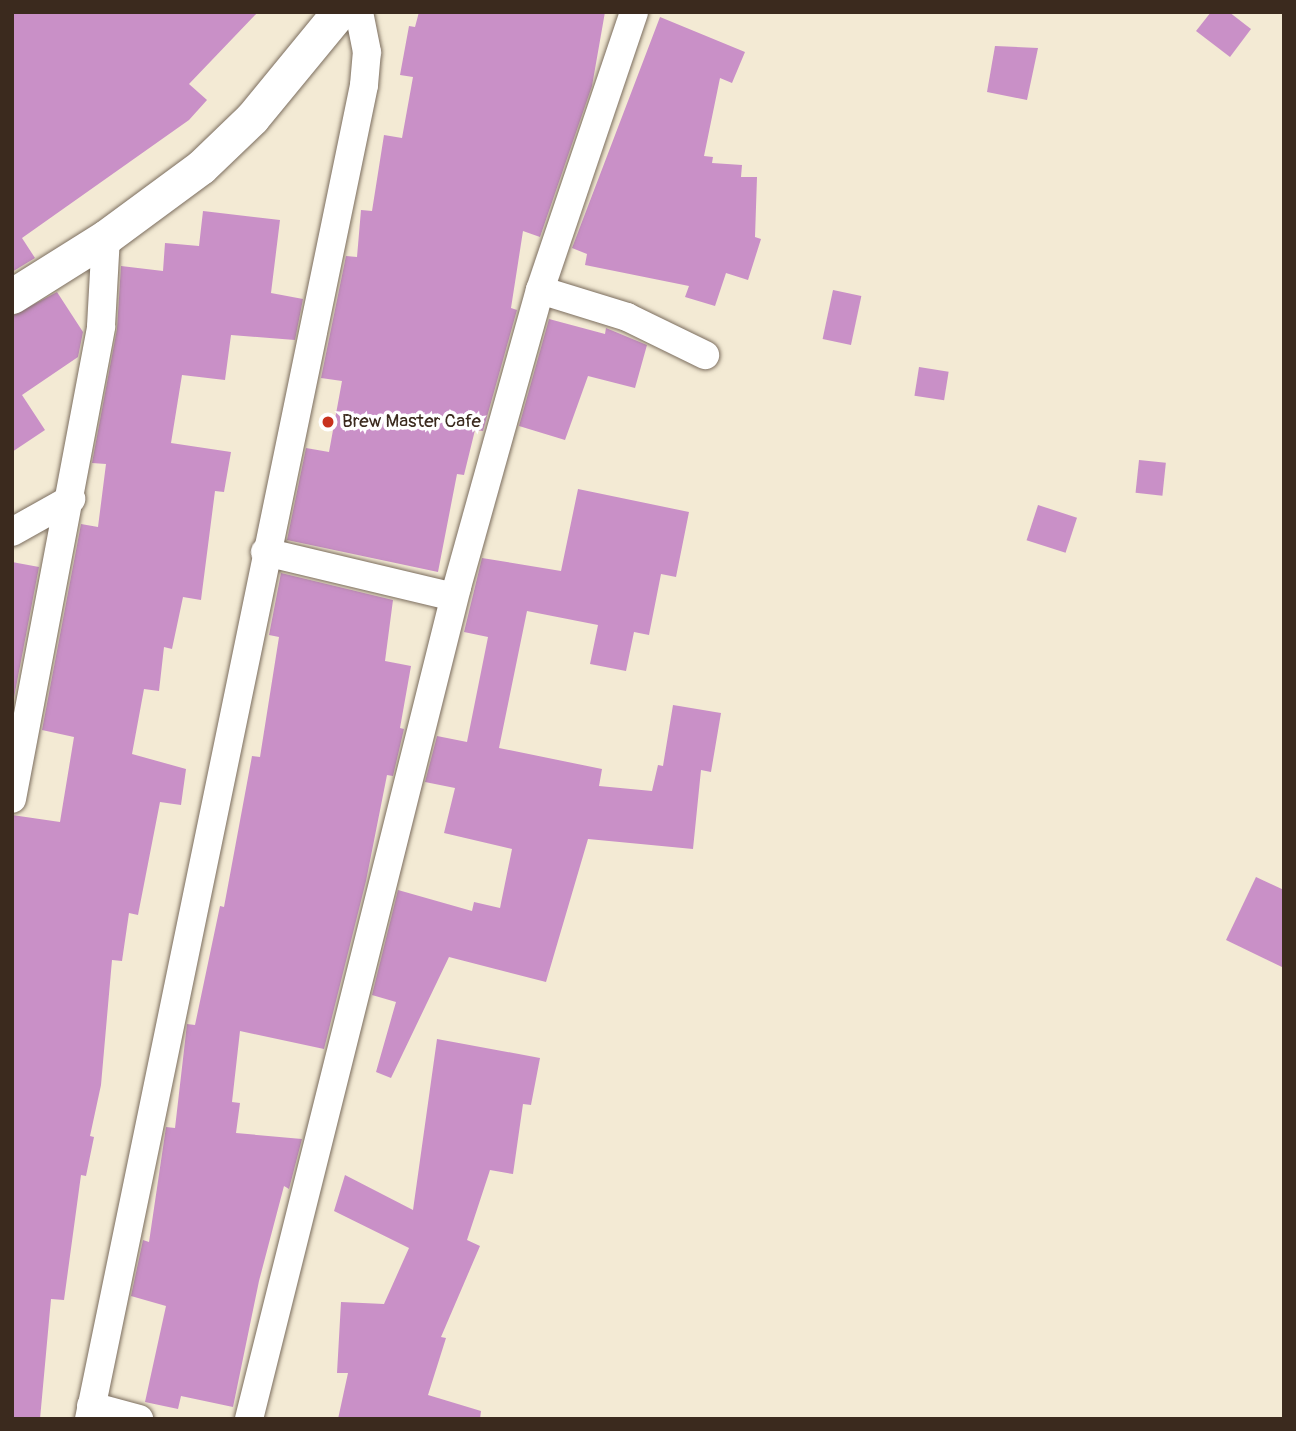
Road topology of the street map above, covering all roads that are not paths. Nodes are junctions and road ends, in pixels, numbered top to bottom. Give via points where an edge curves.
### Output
1 (339, 12) edge
2 (359, 12) edge
3 (634, 12) edge
4 (106, 237) junction
5 (540, 290) junction
6 (12, 296) edge
7 (705, 355) dead end
8 (71, 499) junction
9 (12, 532) edge
10 (265, 552) junction
11 (454, 597) junction
12 (12, 799) edge
13 (90, 1412) edge
14 (139, 1419) edge
15 (249, 1419) edge

1 - 4 street via 252,118 201,167
2 - 10 street via 367,52 364,85
3 - 5 street
4 - 6 street
4 - 8 street via 101,326
5 - 7 street via 627,317
5 - 11 street
8 - 9 street
8 - 12 street
10 - 11 street
10 - 13 street
11 - 15 street
13 - 14 street

